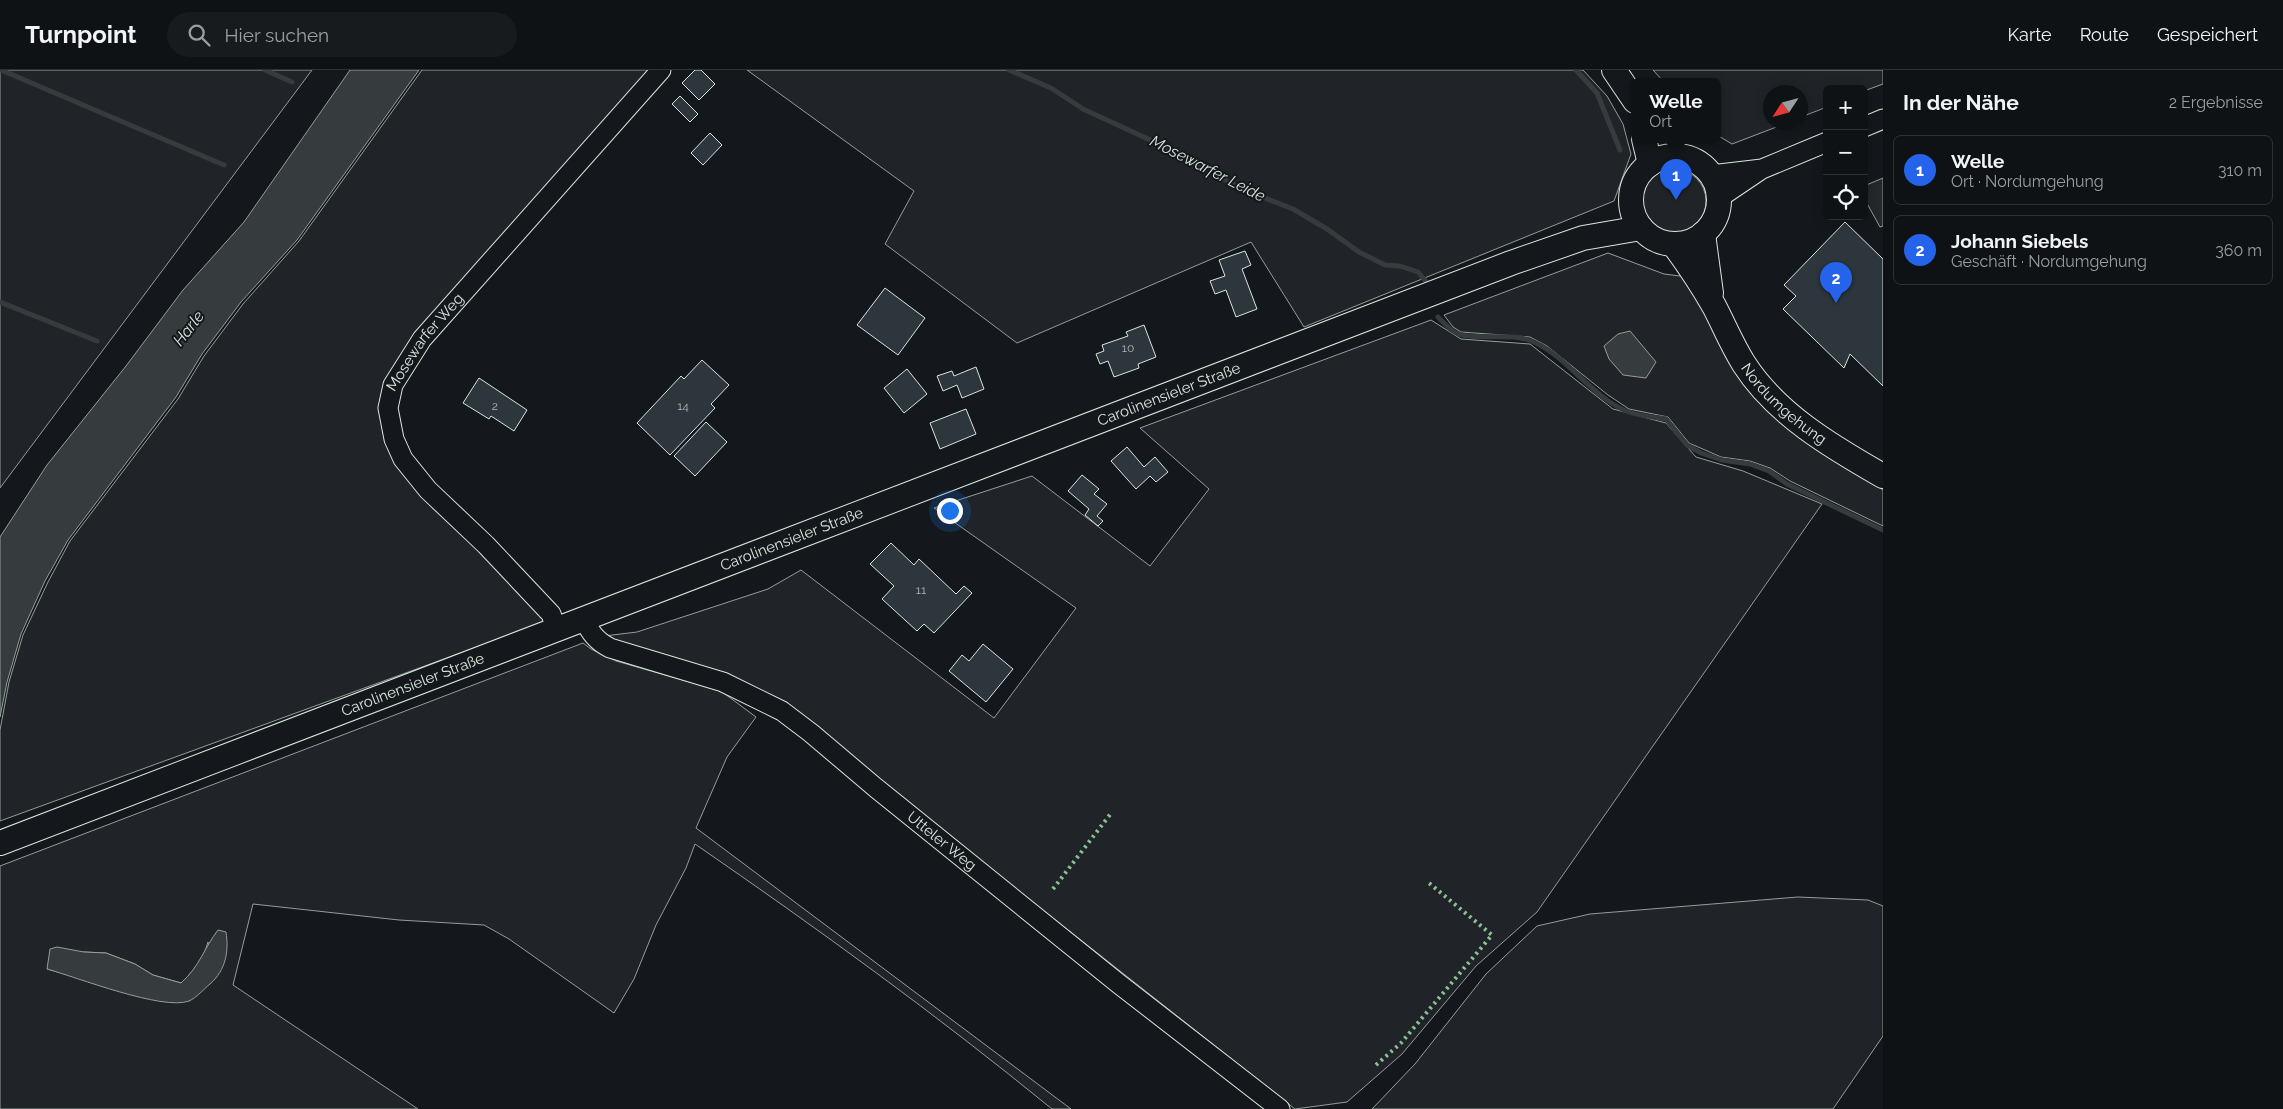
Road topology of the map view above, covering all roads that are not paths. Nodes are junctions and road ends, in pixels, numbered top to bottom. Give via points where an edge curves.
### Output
1 (661, 70) edge
2 (1614, 70) edge
3 (1631, 96) edge
4 (1883, 119) edge
5 (1868, 125) edge
6 (1649, 143) edge
7 (1823, 144) edge
8 (1660, 153) edge
9 (1762, 169) junction
10 (1711, 175) junction
11 (1719, 198) junction
12 (1631, 203) junction
13 (1641, 228) junction
14 (1703, 234) junction
15 (1583, 238) junction
16 (1674, 245) junction
17 (1713, 304) junction
18 (1883, 476) edge
19 (583, 618) junction
20 (556, 628) junction
21 (3, 842) edge
22 (1280, 1109) edge

1 - 20 street, Mosewarfer Weg via 422,339 393,385 388,408 394,439 404,459 428,490 551,614
2 - 3 main road
4 - 5 street
6 - 8 main road
7 - 9 street
8 - 10 main road via 1694,160
8 - 12 main road via 1635,181
9 - 10 street
9 - 11 street
10 - 11 main road
11 - 14 main road via 1715,217
12 - 13 main road
12 - 15 main road, Carolinensieler Straße
13 - 15 main road, Carolinensieler Straße
13 - 16 main road via 1650,236
14 - 16 main road
14 - 17 main road, Nordumgehung
15 - 19 main road, Carolinensieler Straße
16 - 17 main road, Nordumgehung
17 - 18 main road, Nordumgehung via 1744,364 1762,387 1818,436
19 - 20 main road, Carolinensieler Straße
19 - 22 street, Utteler Weg via 590,633 610,648 723,682 782,712 1126,990
20 - 21 main road, Carolinensieler Straße

